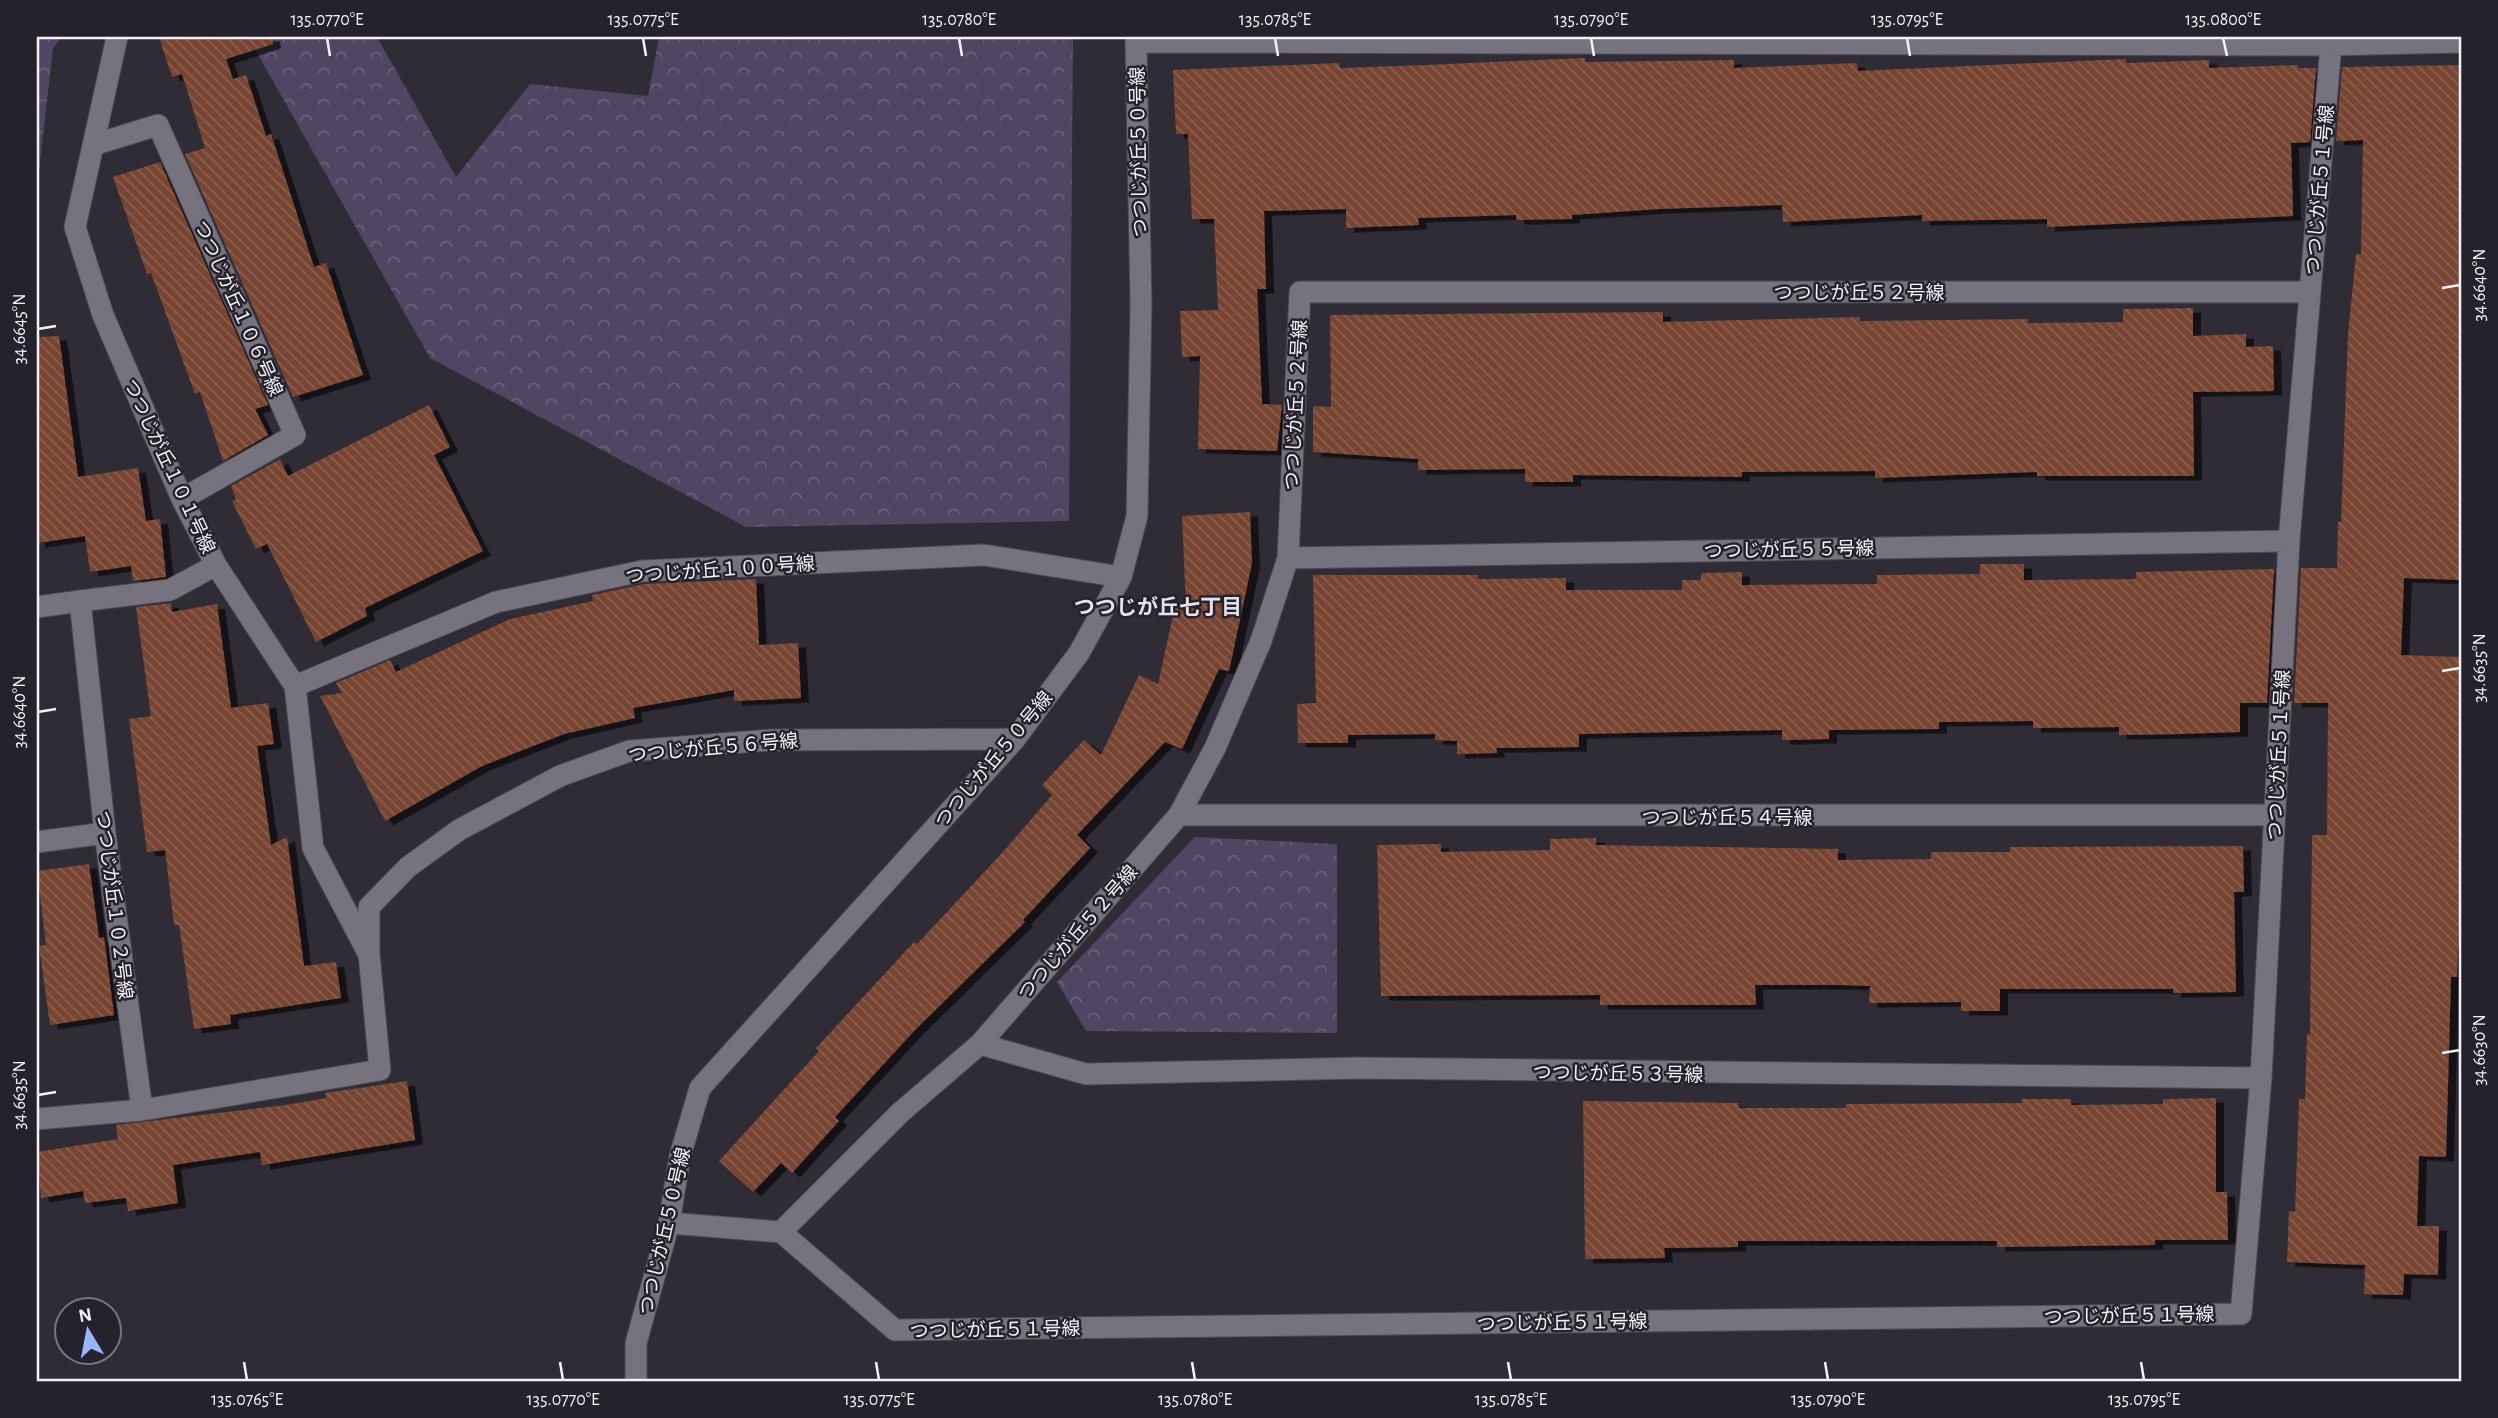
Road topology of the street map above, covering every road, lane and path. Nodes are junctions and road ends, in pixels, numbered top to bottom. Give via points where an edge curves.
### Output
1 (117, 37) edge
2 (1136, 39) edge
3 (2461, 42) edge
4 (2331, 45) junction
5 (93, 145) junction
6 (2311, 292) junction
7 (181, 499) junction
8 (2289, 541) junction
9 (1288, 558) junction
10 (216, 565) junction
11 (1121, 577) junction
12 (80, 601) junction
13 (37, 607) edge
14 (295, 686) junction
15 (1015, 739) junction
16 (1179, 815) junction
17 (2274, 815) junction
18 (105, 834) junction
19 (37, 842) edge
20 (369, 954) junction
21 (980, 1044) junction
22 (2261, 1078) junction
23 (142, 1110) junction
24 (37, 1119) edge
25 (669, 1223) junction
26 (781, 1232) junction
27 (636, 1381) edge

1 - 5 street, つつじが丘１０１号線
2 - 4 street, つつじが丘５０号線
2 - 11 street, つつじが丘５０号線 via 1141,304 1137,516
3 - 4 street, つつじが丘５０号線
4 - 6 street, つつじが丘５１号線
5 - 7 street, つつじが丘１０１号線 via 75,227 103,315
5 - 7 street, つつじが丘１０６号線 via 158,125 295,435
6 - 8 street, つつじが丘５１号線
6 - 9 street, つつじが丘５２号線 via 1300,292
7 - 10 street, つつじが丘１０１号線
8 - 9 street, つつじが丘５５号線
8 - 17 street, つつじが丘５１号線
9 - 16 street, つつじが丘５２号線 via 1261,641 1216,748
10 - 12 street via 170,590
10 - 14 street, つつじが丘１０１号線
11 - 14 street, つつじが丘１００号線 via 984,555 642,570 496,602
11 - 15 street, つつじが丘５０号線 via 1079,653
12 - 13 street
12 - 18 street, つつじが丘１０２号線
14 - 20 street, つつじが丘１０１号線 via 313,848
15 - 20 street, つつじが丘５６号線 via 771,740 629,751 560,776 459,830 408,867 369,907
15 - 25 street, つつじが丘５０号線 via 700,1088 680,1156
16 - 17 street, つつじが丘５４号線
16 - 21 street, つつじが丘５２号線
17 - 22 street, つつじが丘５１号線
18 - 19 street
18 - 23 street, つつじが丘１０２号線
20 - 23 street, つつじが丘５６号線 via 380,1070
21 - 22 street, つつじが丘５３号線 via 1086,1074 1358,1068
21 - 26 street, つつじが丘５２号線 via 901,1112
22 - 26 street, つつじが丘５１号線 via 2241,1314 895,1330
23 - 24 street
25 - 26 street
25 - 27 street, つつじが丘５０号線 via 636,1343

